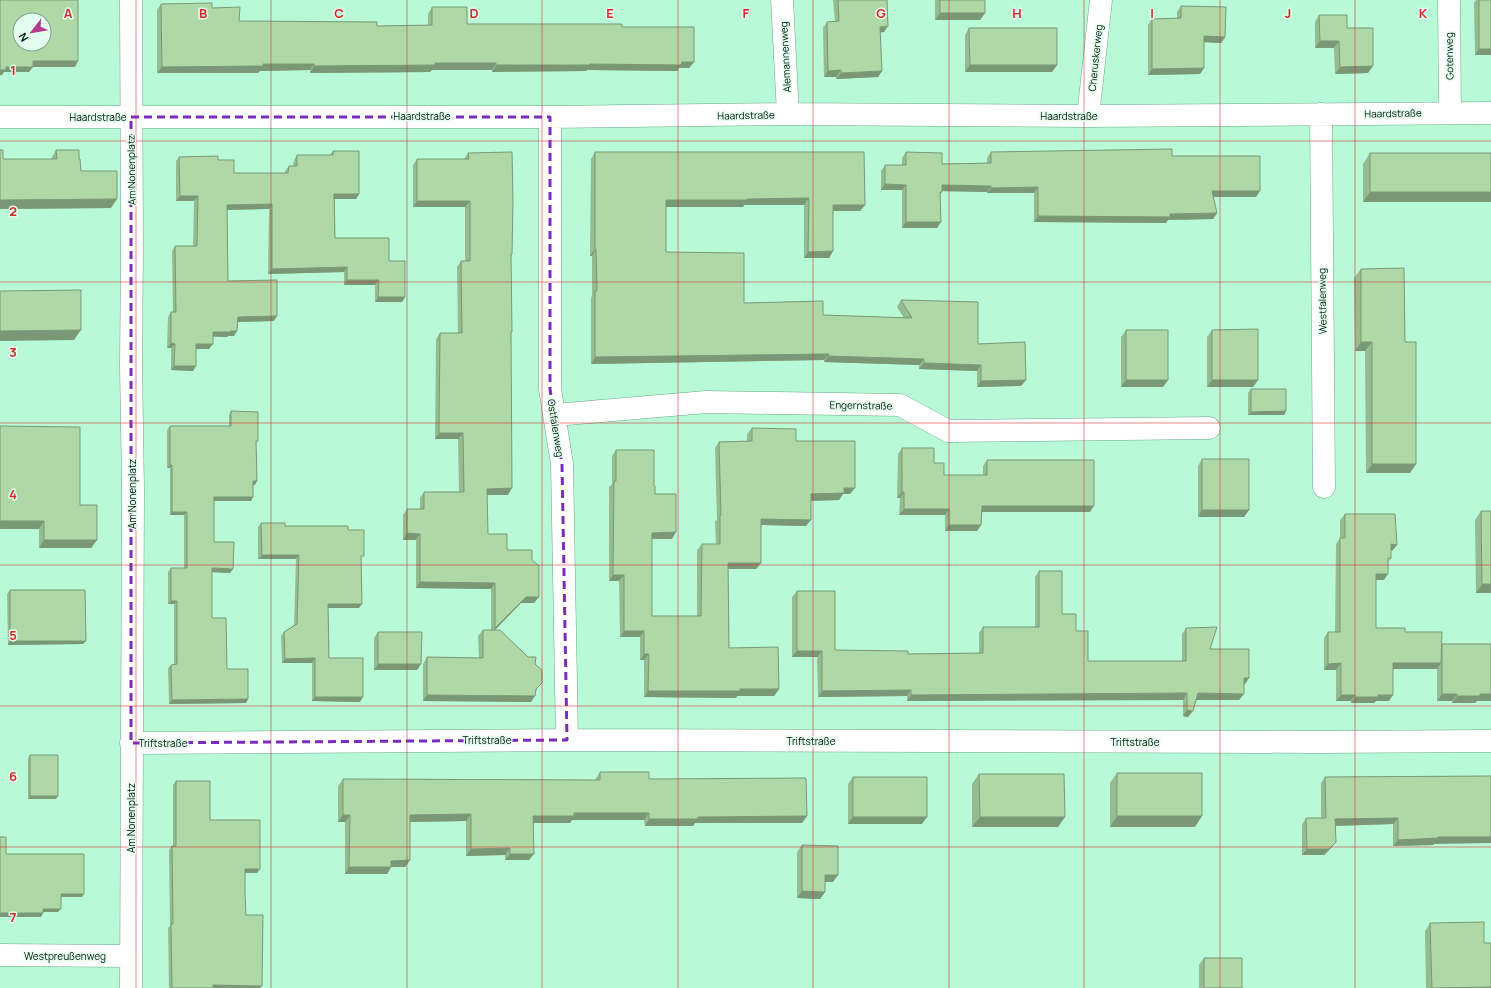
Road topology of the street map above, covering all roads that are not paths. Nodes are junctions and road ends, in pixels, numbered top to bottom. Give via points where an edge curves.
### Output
1 (131, 0) edge
2 (782, 0) edge
3 (1101, 0) edge
4 (1449, 0) edge
5 (1450, 113) junction
6 (1491, 113) edge
7 (788, 114) junction
8 (1321, 114) junction
9 (1088, 116) junction
10 (0, 117) edge
11 (131, 117) junction
12 (550, 117) junction
13 (555, 415) junction
14 (1209, 428) dead end
15 (1324, 488) dead end
16 (567, 740) junction
17 (1491, 741) edge
18 (131, 743) junction
19 (0, 955) edge
20 (131, 956) junction
21 (131, 988) edge

1 - 11 street, Am Nonenplatz
2 - 7 street, Alemannenweg
3 - 9 street, Cheruskerweg
4 - 5 street, Gotenweg
5 - 6 street, Haardstraße
5 - 8 street, Haardstraße
7 - 9 street, Haardstraße
7 - 12 street, Haardstraße
8 - 9 street, Haardstraße
8 - 15 street, Westfalenweg
10 - 11 street, Haardstraße
11 - 12 street, Haardstraße
11 - 18 street, Am Nonenplatz
12 - 13 street, Ostfalenweg via 550,389
13 - 14 street, Engernstraße via 706,402 892,405 900,406 948,431
13 - 16 street, Ostfalenweg via 562,464
16 - 17 street, Triftstraße
16 - 18 street, Triftstraße
18 - 20 street, Am Nonenplatz
19 - 20 street, Westpreußenweg
20 - 21 street, Am Nonenplatz

